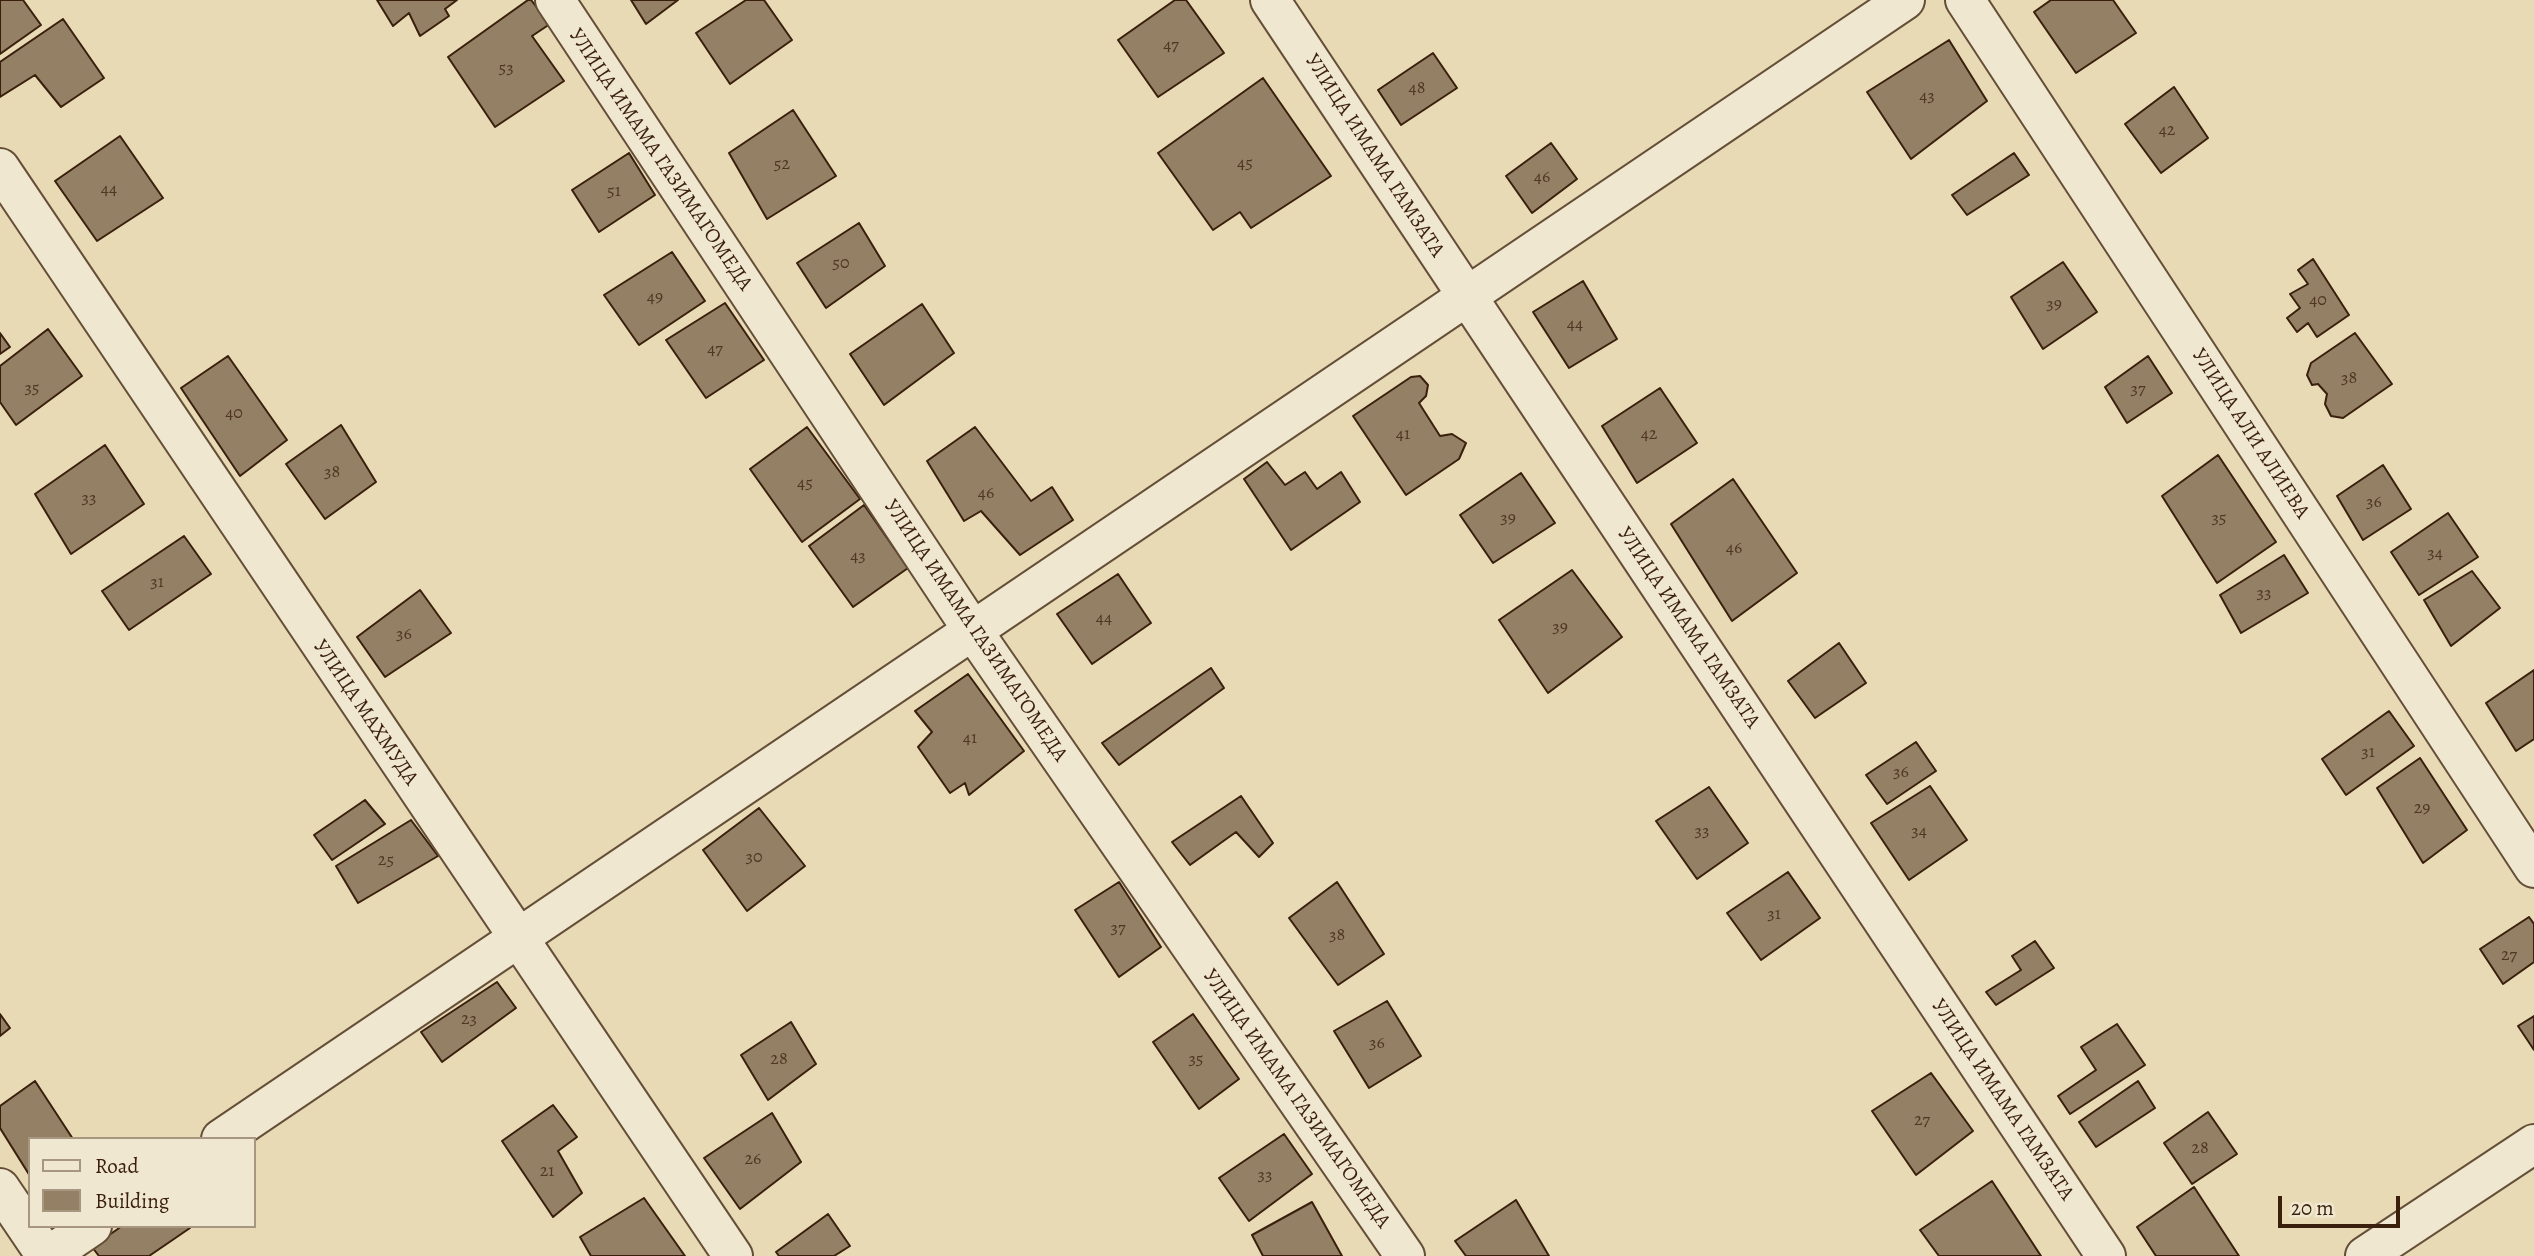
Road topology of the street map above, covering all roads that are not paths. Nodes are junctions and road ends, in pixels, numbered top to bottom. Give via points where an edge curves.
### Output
1 (555, 0) edge
2 (1270, 0) edge
3 (1905, 0) edge
4 (1965, 0) edge
5 (0, 168) edge
6 (1466, 296) junction
7 (973, 631) junction
8 (2534, 868) edge
9 (517, 939) junction
10 (224, 1137) edge
11 (2534, 1144) edge
12 (0, 1188) edge
13 (89, 1228) edge
14 (47, 1256) edge
15 (733, 1256) edge
16 (1405, 1256) edge
17 (2106, 1256) edge
18 (2365, 1256) edge

1 - 7 street, УЛИЦА ИМАМА ГАЗИМАГОМЕДА
2 - 6 street, УЛИЦА ИМАМА ГАМЗАТА
3 - 6 street
4 - 8 street, УЛИЦА АЛИ АЛИЕВА
5 - 9 street, УЛИЦА МАХМУДА
6 - 7 street
6 - 17 street, УЛИЦА ИМАМА ГАМЗАТА
7 - 9 street
7 - 16 street, УЛИЦА ИМАМА ГАЗИМАГОМЕДА
9 - 10 street
9 - 15 street, УЛИЦА МАХМУДА
11 - 18 street
12 - 14 street
13 - 14 street

